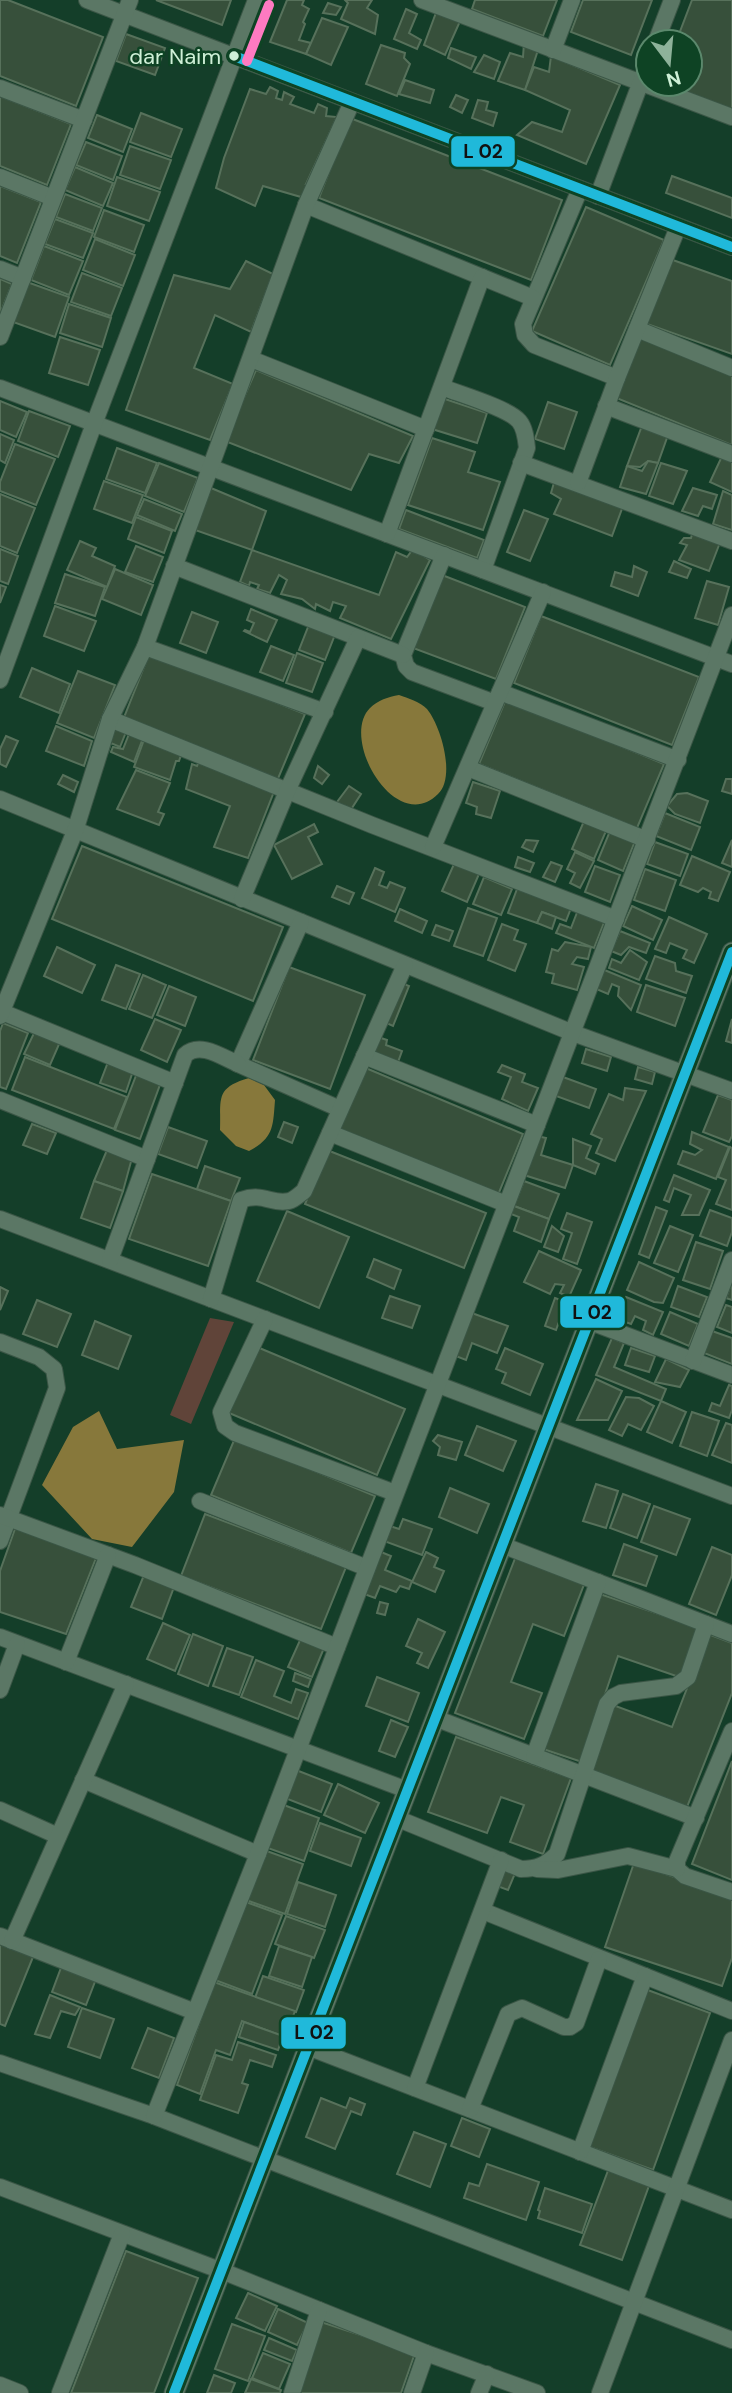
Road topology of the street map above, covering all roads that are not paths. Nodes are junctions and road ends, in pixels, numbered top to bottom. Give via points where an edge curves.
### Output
1 (87, 0) edge
2 (256, 0) edge
3 (422, 0) edge
4 (572, 0) edge
5 (672, 0) edge
6 (439, 3) edge
7 (127, 7) edge
8 (661, 28) edge
9 (553, 50) junction
10 (234, 56) junction
11 (634, 82) edge
12 (0, 88) edge
13 (635, 98) edge
14 (679, 98) edge
15 (352, 102) junction
16 (732, 117) edge
17 (84, 120) junction
18 (0, 177) edge
19 (580, 189) junction
20 (598, 196) junction
21 (53, 198) junction
22 (306, 205) junction
23 (678, 227) junction
24 (732, 247) edge
25 (0, 269) edge
26 (482, 277) junction
27 (23, 278) junction
28 (533, 298) junction
29 (637, 328) junction
30 (0, 337) edge
31 (251, 359) junction
32 (732, 368) edge
33 (617, 378) junction
34 (442, 387) junction
35 (0, 388) edge
36 (606, 406) junction
37 (94, 424) junction
38 (426, 429) junction
39 (732, 454) edge
40 (522, 463) junction
41 (210, 467) junction
42 (578, 483) junction
43 (387, 534) junction
44 (732, 541) edge
45 (444, 555) junction
46 (174, 566) junction
47 (482, 570) junction
48 (543, 592) junction
49 (732, 615) edge
50 (358, 638) junction
51 (145, 647) junction
52 (403, 656) junction
53 (724, 661) edge
54 (0, 680) edge
55 (497, 698) junction
56 (325, 712) junction
57 (110, 719) junction
58 (678, 760) junction
59 (468, 768) junction
60 (288, 789) junction
61 (0, 799) edge
62 (75, 831) junction
63 (647, 840) junction
64 (433, 847) junction
65 (242, 899) junction
66 (616, 919) junction
67 (301, 922) junction
68 (732, 955) edge
69 (405, 965) junction
70 (1, 1014) edge
71 (573, 1033) junction
72 (364, 1056) junction
73 (238, 1064) junction
74 (685, 1073) junction
75 (175, 1083) junction
76 (732, 1091) edge
77 (0, 1100) edge
78 (340, 1109) junction
79 (537, 1125) junction
80 (330, 1133) junction
81 (147, 1159) junction
82 (506, 1205) junction
83 (0, 1219) edge
84 (110, 1260) junction
85 (732, 1260) edge
86 (211, 1298) junction
87 (265, 1319) junction
88 (589, 1321) junction
89 (0, 1342) edge
90 (693, 1361) junction
91 (732, 1375) edge
92 (436, 1384) junction
93 (548, 1426) junction
94 (395, 1493) junction
95 (732, 1496) edge
96 (200, 1501) dead end
97 (4, 1516) edge
98 (0, 1541) edge
99 (502, 1545) junction
100 (108, 1555) junction
101 (367, 1568) junction
102 (598, 1582) junction
103 (706, 1624) junction
104 (732, 1634) edge
105 (0, 1637) edge
106 (17, 1644) junction
107 (337, 1647) junction
108 (66, 1662) junction
109 (126, 1684) junction
110 (0, 1690) edge
111 (435, 1718) junction
112 (732, 1731) edge
113 (298, 1749) junction
114 (534, 1756) junction
115 (582, 1774) junction
116 (83, 1780) junction
117 (407, 1790) junction
118 (0, 1810) edge
119 (396, 1818) junction
120 (696, 1818) junction
121 (58, 1836) junction
122 (258, 1854) junction
123 (501, 1860) junction
124 (536, 1869) junction
125 (677, 1869) junction
126 (732, 1892) edge
127 (483, 1911) junction
128 (6, 1938) edge
129 (599, 1959) junction
130 (645, 1976) junction
131 (732, 2011) edge
132 (195, 2012) junction
133 (732, 2040) edge
134 (308, 2047) junction
135 (0, 2063) edge
136 (415, 2088) junction
137 (470, 2109) junction
138 (154, 2116) junction
139 (580, 2152) junction
140 (264, 2160) junction
141 (0, 2187) edge
142 (678, 2189) junction
143 (732, 2210) edge
144 (121, 2234) junction
145 (222, 2271) junction
146 (634, 2302) junction
147 (319, 2310) junction
148 (732, 2340) edge
149 (426, 2353) junction
150 (487, 2374) junction
151 (0, 2385) edge
152 (20, 2393) edge
153 (60, 2393) edge
154 (174, 2393) edge
155 (292, 2393) edge
156 (412, 2393) edge
157 (479, 2393) edge
158 (537, 2393) edge
159 (600, 2393) edge

1 - 7 street
2 - 10 street
3 - 6 street
4 - 9 street
5 - 8 street
6 - 9 street
7 - 10 street
7 - 17 street
9 - 11 street
10 - 15 street
10 - 37 street
12 - 17 street
13 - 20 street
14 - 16 street
15 - 19 street
15 - 22 street
17 - 21 street
18 - 21 street
19 - 20 street
19 - 28 street
20 - 23 street
21 - 27 street
22 - 26 street
22 - 31 street
23 - 24 street
23 - 29 street
25 - 27 street
26 - 28 street
26 - 34 street
27 - 30 street
28 - 33 street via 523,324 529,341
29 - 32 street
29 - 33 street
31 - 38 street
31 - 41 street
33 - 36 street
34 - 38 street
34 - 40 street via 511,414 520,422 527,448
35 - 37 street
36 - 39 street
36 - 42 street
37 - 41 street
37 - 54 street
38 - 43 street
40 - 42 street
40 - 47 street
41 - 43 street
41 - 46 street
42 - 44 street
43 - 45 street
45 - 47 street
45 - 52 street
46 - 50 street
46 - 51 street
47 - 48 street
48 - 53 street
48 - 55 street
49 - 53 street
50 - 52 street
50 - 56 street
51 - 56 street
51 - 57 street
52 - 55 street via 412,672
53 - 58 street
55 - 58 street
55 - 59 street
56 - 60 street
57 - 60 street
57 - 62 street
58 - 63 street
59 - 63 street
59 - 64 street
60 - 64 street
60 - 65 street
61 - 62 street
62 - 65 street
62 - 70 street
63 - 66 street
64 - 66 street
65 - 67 street
66 - 71 street
67 - 69 street
67 - 73 street
68 - 74 street
69 - 71 street
69 - 72 street
70 - 75 street
71 - 74 street
71 - 79 street
72 - 78 street
72 - 79 street
73 - 75 street via 200,1048 191,1049
73 - 78 street
74 - 76 street
74 - 88 street
75 - 81 street
77 - 81 street
78 - 80 street
79 - 82 street
80 - 82 street
80 - 86 street via 304,1191 290,1201 255,1195 241,1200
81 - 84 street
82 - 92 street
83 - 84 street
84 - 86 street
85 - 90 street
86 - 87 street
87 - 92 street
87 - 94 street via 221,1412 225,1426
88 - 90 street
88 - 93 street
89 - 97 street via 39,1357 54,1369 57,1388
90 - 91 street
92 - 93 street
92 - 94 street
93 - 95 street
93 - 99 street
94 - 101 street
96 - 101 street
97 - 98 street
97 - 100 street
99 - 102 street
99 - 111 street
100 - 107 street
100 - 108 street
101 - 107 street
102 - 103 street
102 - 114 street
103 - 104 street
103 - 115 street via 683,1682 612,1697
105 - 106 street
106 - 108 street
106 - 110 street
107 - 113 street
108 - 109 street
109 - 113 street
109 - 116 street
111 - 114 street
111 - 117 street
112 - 120 street
113 - 117 street
113 - 122 street
114 - 115 street
115 - 120 street
115 - 124 street via 557,1854
116 - 121 street
116 - 122 street
117 - 119 street
118 - 121 street
119 - 123 street
119 - 134 street
120 - 125 street
121 - 128 street
122 - 132 street
123 - 124 street via 521,1869
123 - 127 street
124 - 125 street via 558,1870 628,1856
125 - 126 street
127 - 129 street
127 - 136 street
128 - 132 street
129 - 130 street
129 - 137 street via 576,2023 570,2027 522,2008 508,2014
130 - 131 street
130 - 139 street
132 - 138 street
133 - 142 street
134 - 136 street
134 - 140 street
135 - 138 street
136 - 137 street
137 - 139 street
138 - 140 street
139 - 142 street
140 - 145 street
140 - 146 street
141 - 144 street
142 - 143 street
142 - 146 street
144 - 145 street
144 - 153 street
145 - 147 street
145 - 154 street
146 - 148 street
146 - 159 street
147 - 149 street
147 - 155 street
149 - 150 street
149 - 156 street
150 - 157 street
150 - 158 street
151 - 152 street

